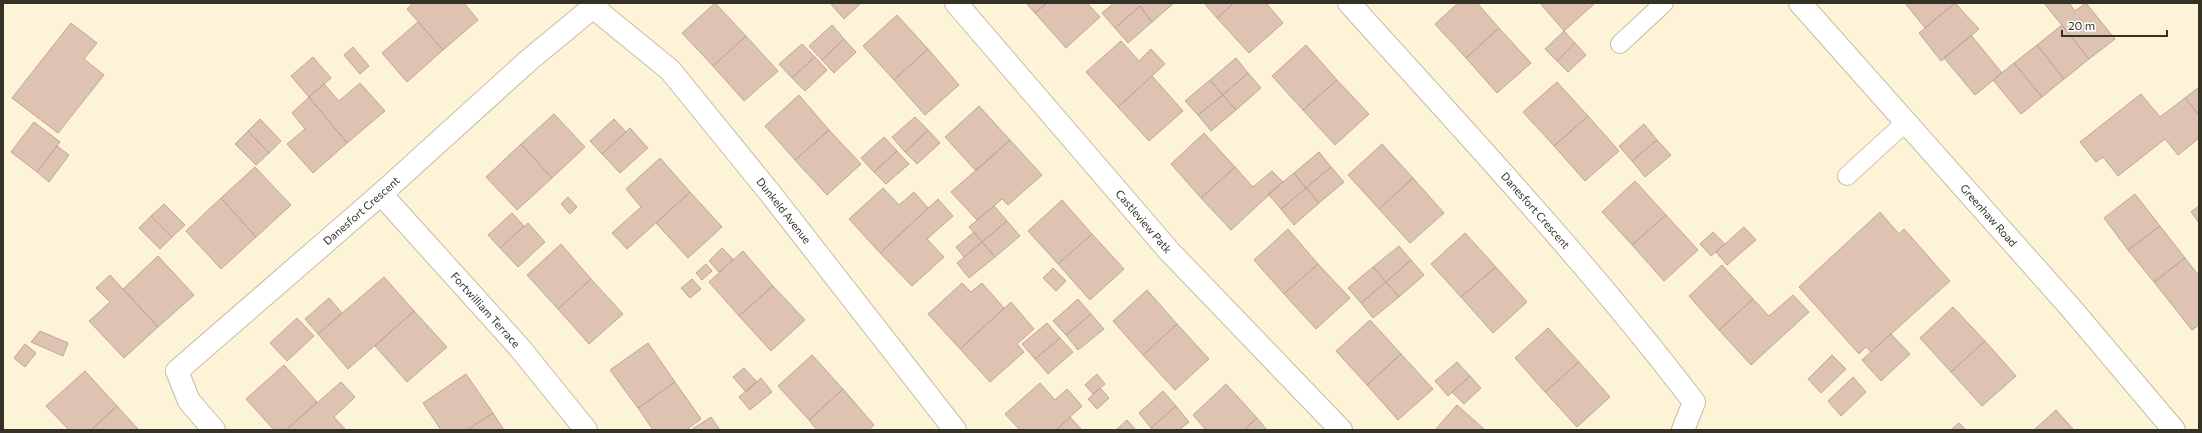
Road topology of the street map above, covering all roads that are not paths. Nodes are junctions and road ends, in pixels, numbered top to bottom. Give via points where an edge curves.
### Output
1 (956, 3) edge
2 (1349, 3) edge
3 (1664, 3) edge
4 (1800, 3) edge
5 (596, 6) edge
6 (1620, 44) dead end
7 (1907, 121) junction
8 (1848, 176) dead end
9 (381, 194) junction
10 (214, 430) edge
11 (586, 430) edge
12 (955, 430) edge
13 (1341, 430) edge
14 (1683, 430) edge
15 (2174, 430) edge

1 - 13 street, Castleview Patk via 1169,251
2 - 14 street, Danesfort Crescent via 1562,239 1658,355 1694,402
3 - 6 lane
4 - 7 street, Greenhaw Road
5 - 9 street, Danesfort Crescent via 529,60
5 - 12 street, Dunkeld Avenue via 670,70 770,193
7 - 8 lane
7 - 15 street, Greenhaw Road
9 - 10 street, Danesfort Crescent via 177,371 189,401
9 - 11 street, Fortwilliam Terrace via 519,347

